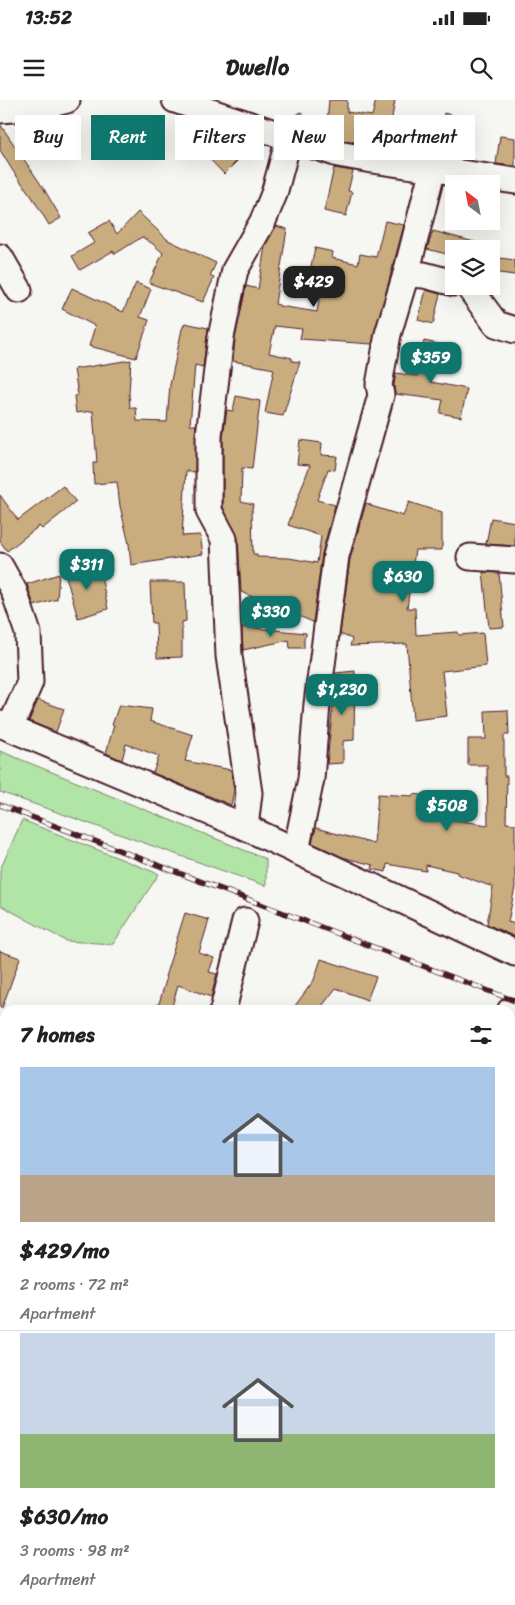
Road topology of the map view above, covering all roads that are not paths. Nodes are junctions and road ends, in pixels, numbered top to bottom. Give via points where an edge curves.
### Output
1 (67, 100) edge
2 (175, 100) edge
3 (0, 110) edge
4 (274, 133) edge
5 (344, 155) edge
6 (283, 160) edge
7 (432, 168) junction
8 (515, 180) edge
9 (0, 257) edge
10 (406, 274) junction
11 (445, 281) edge
12 (19, 290) dead end
13 (475, 295) edge
14 (515, 330) edge
15 (470, 557) dead end
16 (515, 560) edge
17 (0, 566) edge
18 (5, 726) edge
19 (245, 827) junction
20 (296, 851) junction
21 (245, 921) dead end
22 (515, 953) edge
23 (224, 1005) edge

1 - 3 street via 38,107
2 - 4 street
5 - 7 street
6 - 19 street via 264,221 236,270 221,337 209,436 209,511 224,539 228,656 249,793
7 - 8 street
7 - 10 street
9 - 12 street
10 - 11 street
10 - 20 street via 388,334 378,385 381,395 336,556 311,779
13 - 14 street via 496,324
15 - 16 street
17 - 18 street via 14,590 28,634 30,682
18 - 19 street
19 - 20 street
20 - 22 street
21 - 23 street

